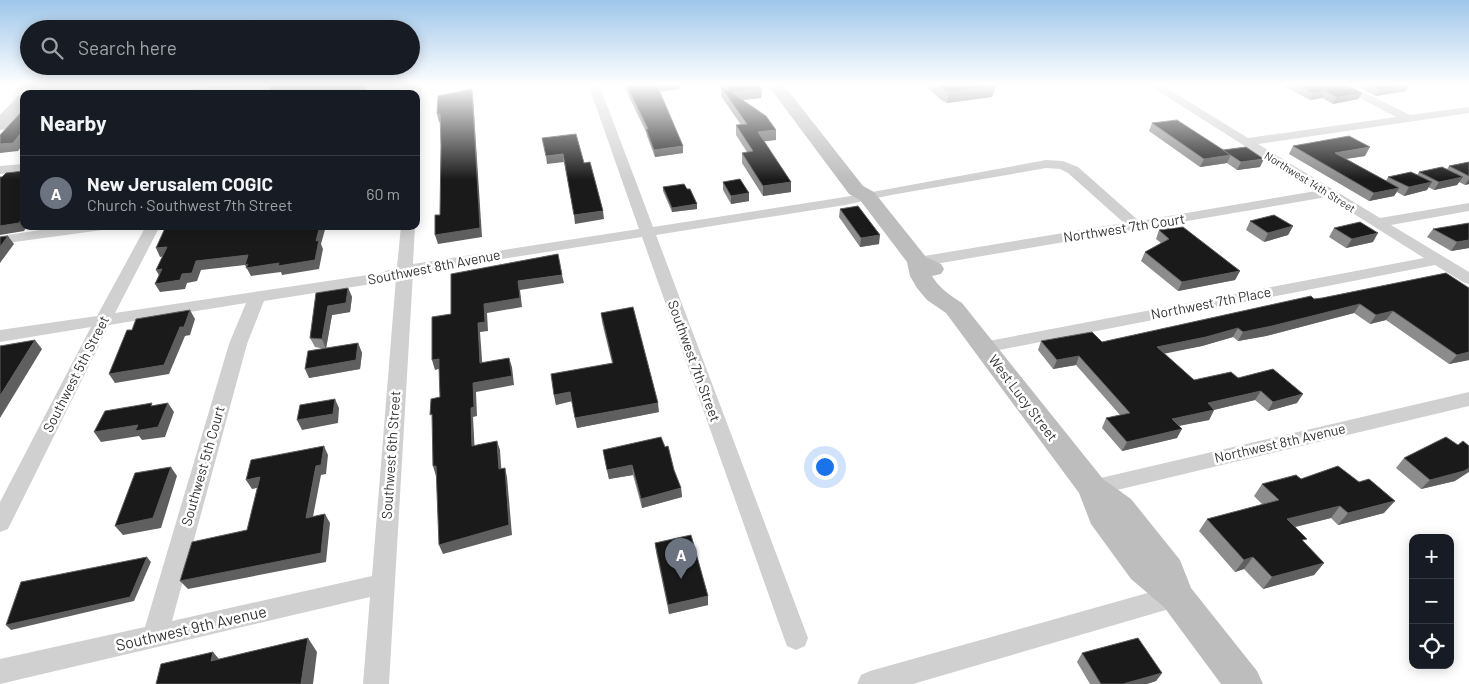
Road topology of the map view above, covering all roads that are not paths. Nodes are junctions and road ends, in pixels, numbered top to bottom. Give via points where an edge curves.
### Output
1 (605, 116) edge
2 (799, 116) edge
3 (812, 116) edge
4 (1204, 116) edge
5 (1405, 116) edge
6 (1425, 116) edge
7 (1409, 118) junction
8 (1246, 142) junction
9 (20, 168) edge
10 (0, 170) edge
11 (1329, 193) junction
12 (867, 196) junction
13 (1469, 207) edge
14 (1377, 223) junction
15 (1136, 226) junction
16 (73, 230) edge
17 (151, 230) edge
18 (408, 230) edge
19 (647, 231) junction
20 (0, 240) edge
21 (1437, 260) junction
22 (918, 262) junction
23 (404, 270) junction
24 (1469, 279) edge
25 (257, 297) junction
26 (102, 321) junction
27 (0, 336) edge
28 (984, 347) junction
29 (1469, 399) edge
30 (1092, 488) junction
31 (0, 523) edge
32 (383, 584) junction
33 (1176, 596) junction
34 (155, 636) junction
35 (796, 638) dead end
36 (0, 672) edge
37 (376, 684) edge
38 (870, 684) edge
39 (1244, 684) edge

1 - 19 street, Southwest 7th Street
2 - 12 street via 856,190
3 - 12 street via 870,190
4 - 8 street, Northwest 14th Street
5 - 7 street
6 - 7 street
7 - 8 street
8 - 11 street, Northwest 14th Street
9 - 10 street
11 - 14 street, Northwest 14th Street
11 - 15 street, Northwest 7th Court
12 - 15 street, Southwest 8th Avenue via 1038,165 1063,165 1078,174
12 - 19 street, Southwest 8th Avenue
12 - 22 street, West Lucy Street
13 - 14 street
14 - 21 street, Northwest 14th Street
15 - 22 street, Northwest 7th Court
16 - 20 street
17 - 26 street, Southwest 5th Street
18 - 23 street, Southwest 6th Street
19 - 23 street, Southwest 8th Avenue
19 - 35 street, Southwest 7th Street
21 - 24 street, Northwest 14th Street
21 - 28 street, Northwest 7th Place
22 - 28 street, West Lucy Street via 918,272 939,300 954,308
23 - 25 street, Southwest 8th Avenue via 384,277
23 - 32 street, Southwest 6th Street
25 - 26 street, Southwest 8th Avenue
25 - 34 street, Southwest 5th Court via 238,344
26 - 27 street, Southwest 8th Avenue
26 - 31 street, Southwest 5th Street
28 - 30 street, West Lucy Street
29 - 30 street, Northwest 8th Avenue
30 - 33 street, West Lucy Street via 1102,515 1143,569
32 - 34 street, Southwest 9th Avenue
32 - 37 street, Southwest 6th Street
33 - 38 street
33 - 39 street, West Lucy Street
34 - 36 street, Southwest 9th Avenue

